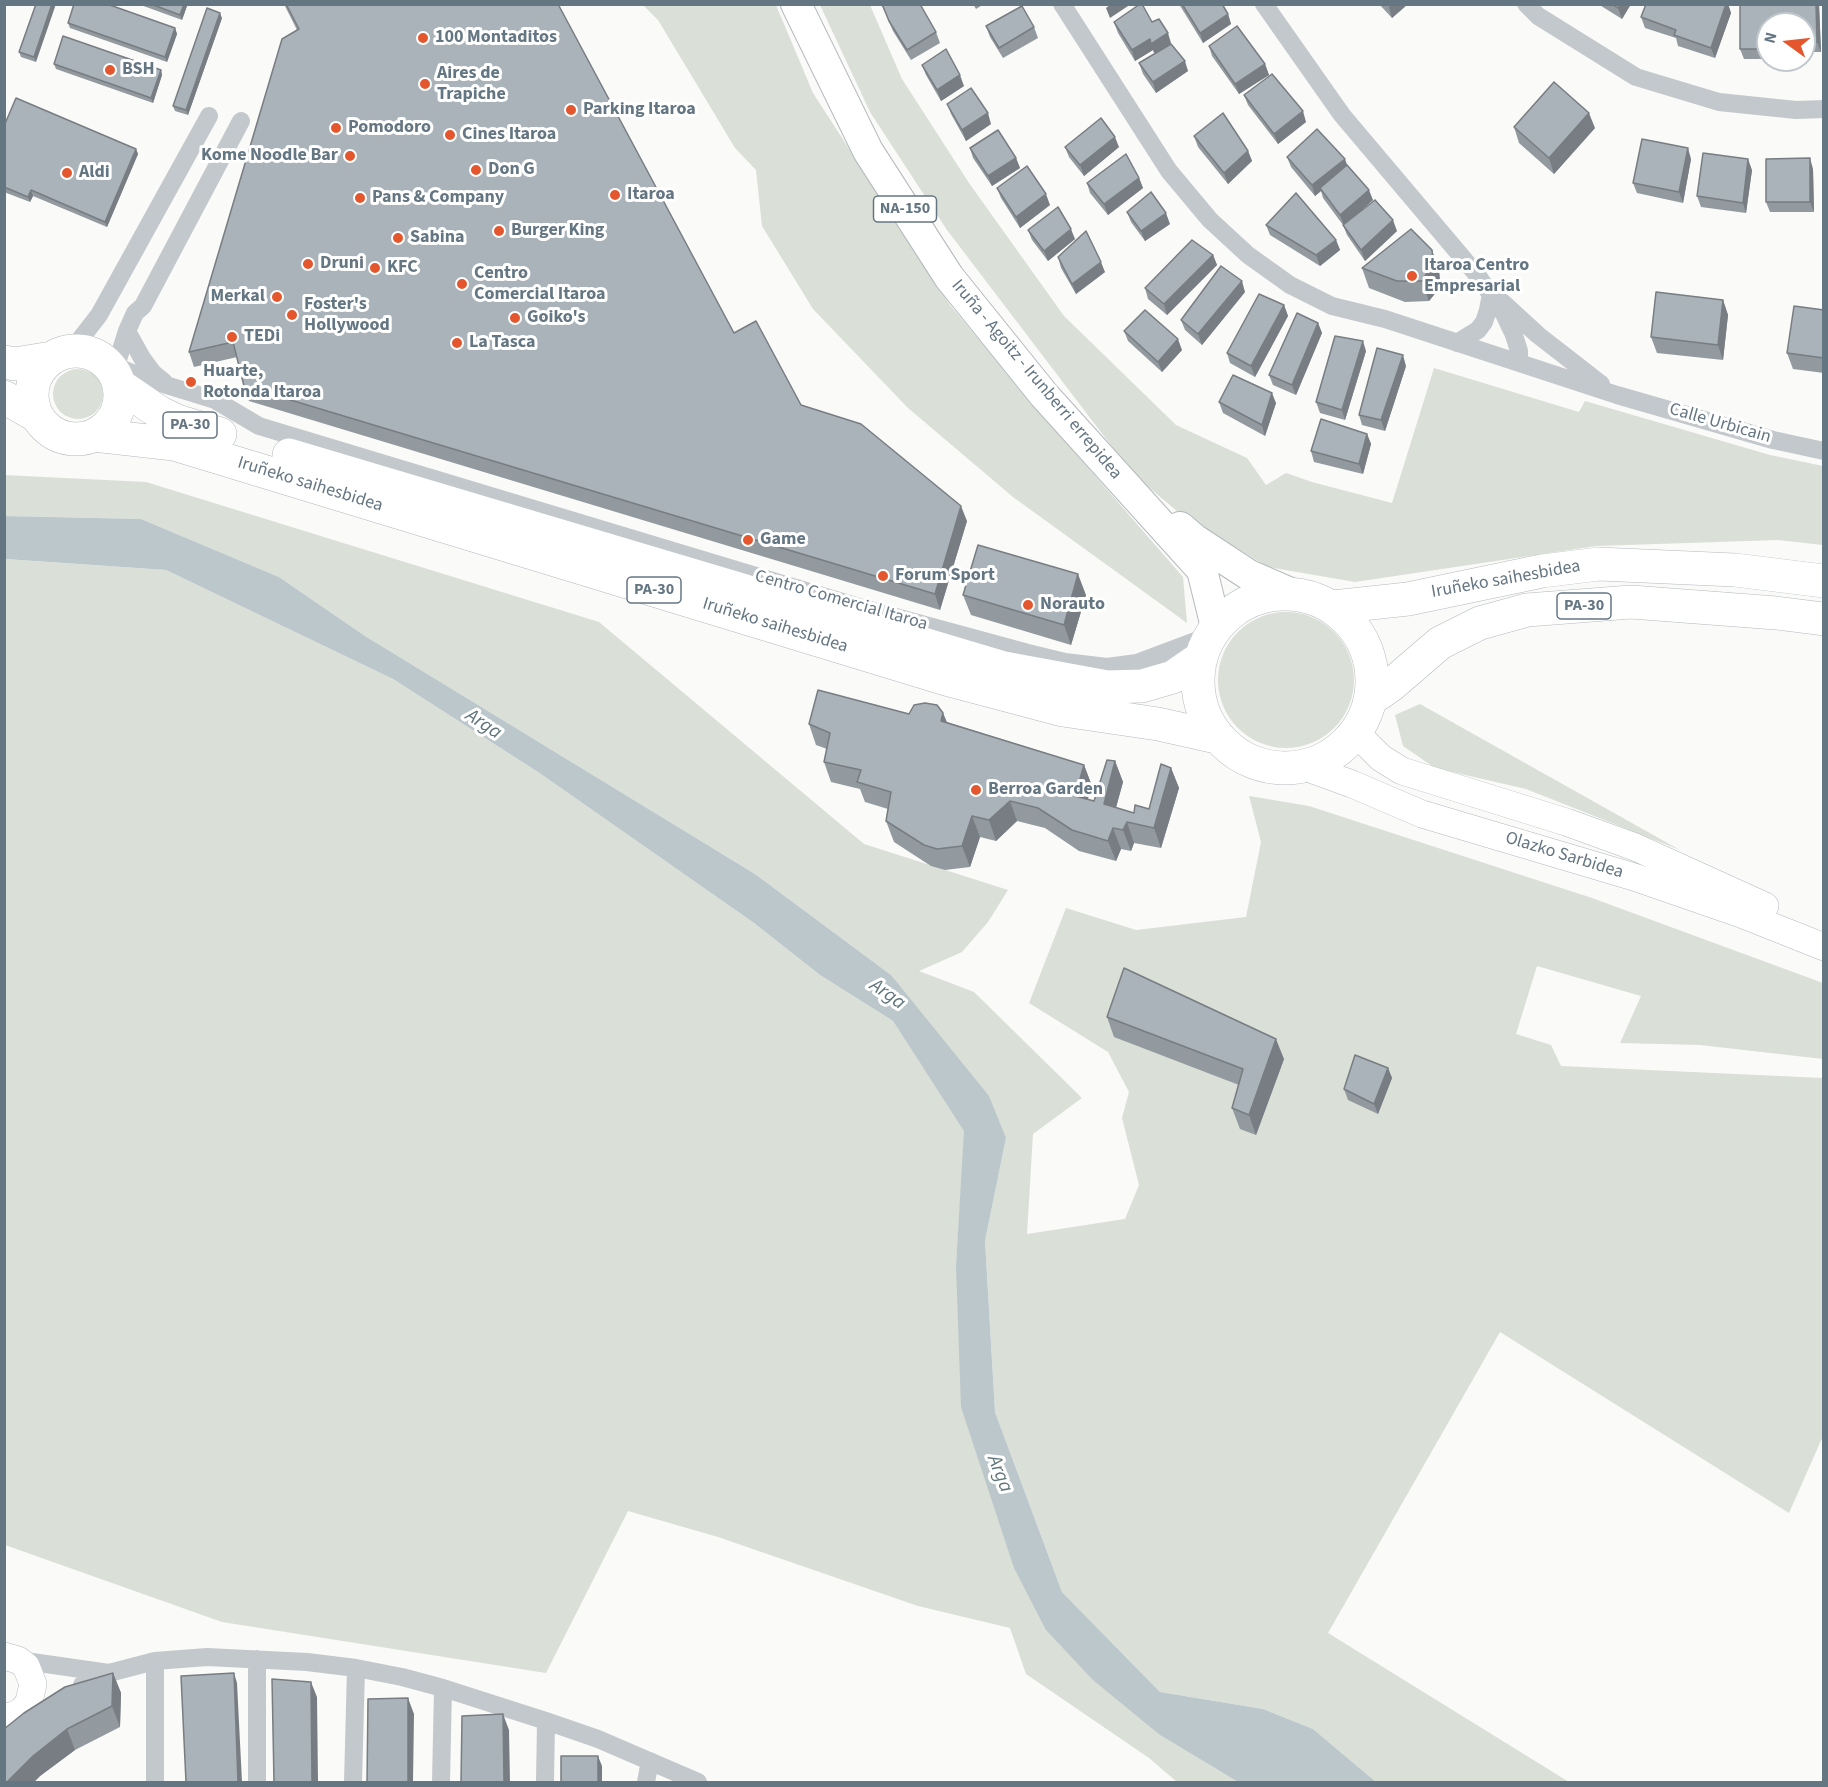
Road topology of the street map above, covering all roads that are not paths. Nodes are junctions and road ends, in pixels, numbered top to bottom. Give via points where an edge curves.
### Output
1 (796, 4) edge
2 (1062, 4) edge
3 (1264, 4) edge
4 (1526, 4) edge
5 (1824, 109) edge
6 (209, 116) dead end
7 (241, 121) dead end
8 (1491, 294) junction
9 (127, 331) junction
10 (1457, 343) junction
11 (62, 355) junction
12 (4, 362) edge
13 (1519, 362) junction
14 (114, 371) junction
15 (170, 386) junction
16 (1617, 395) junction
17 (4, 397) edge
18 (37, 416) junction
19 (94, 435) junction
20 (1824, 451) edge
21 (1140, 501) junction
22 (1816, 578) edge
23 (1288, 592) junction
24 (1333, 607) junction
25 (1824, 619) edge
26 (1208, 641) junction
27 (1371, 699) junction
28 (1356, 733) junction
29 (1216, 737) junction
30 (1305, 767) junction
31 (1824, 933) edge
32 (1824, 947) edge
33 (9, 1656) edge
34 (257, 1659) junction
35 (155, 1661) junction
36 (356, 1668) junction
37 (109, 1673) junction
38 (443, 1688) junction
39 (70, 1691) edge
40 (50, 1700) edge
41 (12, 1718) edge
42 (546, 1721) junction
43 (651, 1761) junction
44 (155, 1782) edge
45 (257, 1782) edge
46 (353, 1782) edge
47 (441, 1782) edge
48 (545, 1782) edge
49 (646, 1782) edge
50 (698, 1782) edge

1 - 21 main road, Iruña - Agoitz - Irunberri errepidea / NA-150 via 874,161 949,277 1044,395
2 - 10 street, Calle Urbicain via 1169,171 1210,220 1248,255 1290,285 1332,306
3 - 8 street via 1342,115
4 - 5 street via 1538,16 1636,77 1719,102
6 - 11 street via 99,315
7 - 9 street
8 - 10 street via 1484,322
8 - 13 street via 1514,335
8 - 16 street
9 - 14 street
9 - 15 street, Centro Comercial Itaroa via 153,373
10 - 13 street, Calle Urbicain
11 - 12 highway, PA-30 via 15,364
11 - 14 highway, PA-30 via 89,353
11 - 18 highway via 42,367 36,378 33,403
13 - 16 street, Calle Urbicain
14 - 15 street, Centro Comercial Itaroa
14 - 19 highway via 120,400 116,414 107,427
14 - 26 highway, Iruñeko saihesbidea / PA-30 via 146,405 177,421 1004,668 1107,687 1142,686 1173,677
15 - 26 street, Centro Comercial Itaroa via 215,400 259,426 895,618 1056,660 1107,667 1137,663
16 - 20 street, Calle Urbicain
17 - 18 highway, PA-30
18 - 19 highway, PA-30 via 56,434 82,439
19 - 29 highway, Iruñeko saihesbidea / PA-30 via 174,444 1042,705
21 - 23 main road, Iruña - Agoitz - Irunberri errepidea via 1166,515 1194,539 1249,575
21 - 26 main road, Iruña - Agoitz - Irunberri errepidea via 1202,570
22 - 24 highway, Iruñeko saihesbidea / PA-30 via 1599,564 1542,571 1408,599
23 - 24 highway, PA-30
23 - 26 highway, PA-30 via 1265,595 1223,617
24 - 27 highway, PA-30 via 1358,632 1371,664
25 - 27 highway, Iruñeko saihesbidea / PA-30 via 1631,602 1527,610 1480,623 1440,643
26 - 29 highway, PA-30 via 1197,687 1202,713
27 - 28 highway, PA-30
28 - 30 highway, PA-30 via 1334,754
28 - 31 street, Olazko Sarbidea via 1381,758 1402,771 1635,847
29 - 30 highway, PA-30 via 1241,758 1272,769
30 - 32 street, Olazko Sarbidea via 1422,814 1634,877
33 - 37 street
33 - 41 street via 26,1666 33,1684 28,1702
34 - 35 street
34 - 36 street
34 - 45 street
35 - 37 street
35 - 44 street
36 - 38 street
36 - 46 street
37 - 39 street
38 - 42 street
38 - 47 street
40 - 41 street
42 - 43 street
42 - 48 street
43 - 49 street
43 - 50 street

